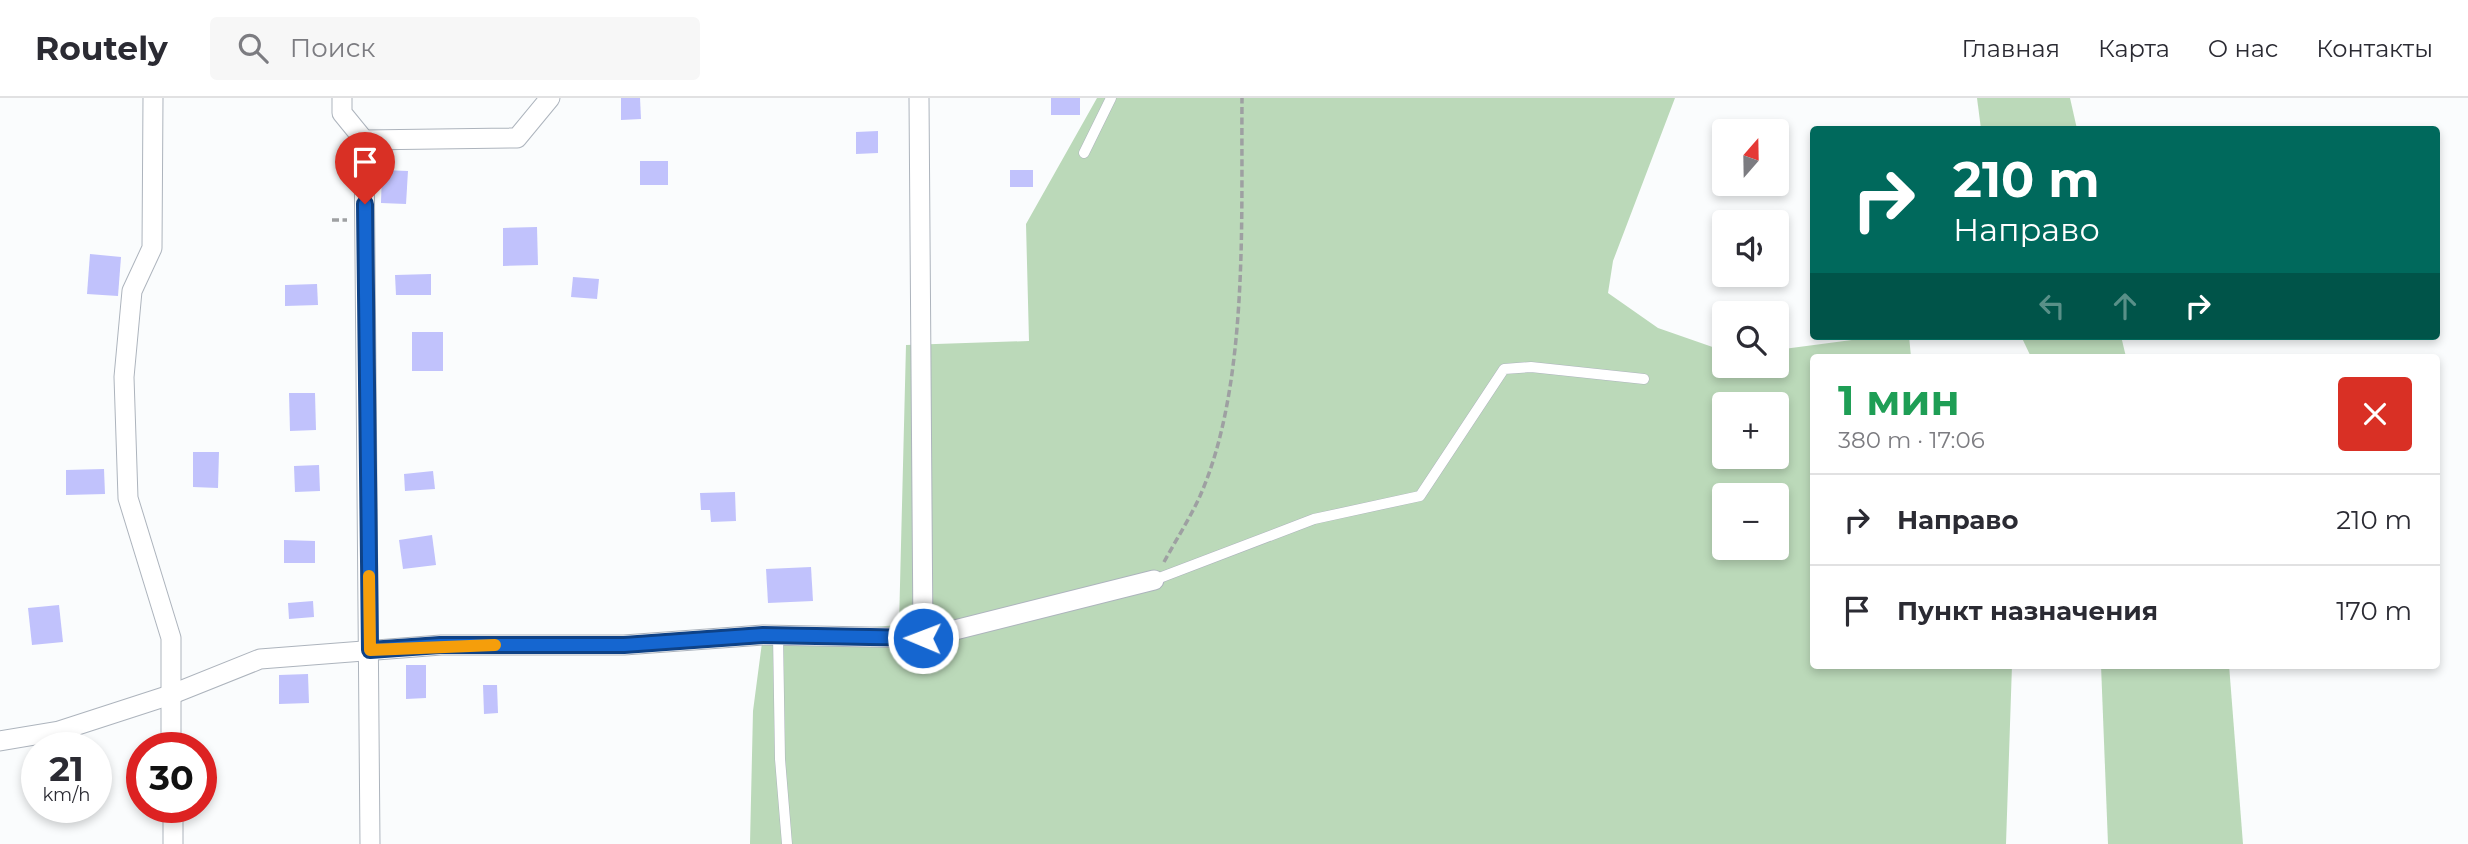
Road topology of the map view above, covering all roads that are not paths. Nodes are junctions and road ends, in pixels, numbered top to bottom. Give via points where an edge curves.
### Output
1 (153, 98) edge
2 (342, 98) edge
3 (550, 98) edge
4 (919, 98) edge
5 (1111, 98) edge
6 (364, 140) junction
7 (1084, 152) dead end
8 (1644, 379) dead end
9 (1154, 580) joint
10 (778, 635) junction
11 (923, 638) junction
12 (370, 650) junction
13 (170, 695) junction
14 (171, 732) edge
15 (0, 741) edge
16 (173, 823) edge
17 (173, 844) edge
18 (370, 844) edge
19 (787, 844) edge

1 - 13 street via 152,248 132,291 124,377 128,498 171,638
2 - 6 street via 342,113
3 - 6 street via 517,138
4 - 11 street
5 - 7 lane
6 - 12 street
8 - 9 lane via 1531,367 1504,369 1420,496 1314,519
9 - 11 street
10 - 11 street
10 - 12 street via 624,645 440,645
10 - 19 lane
12 - 13 street via 260,659
12 - 18 street
13 - 14 street
13 - 15 street via 59,731
16 - 17 street

